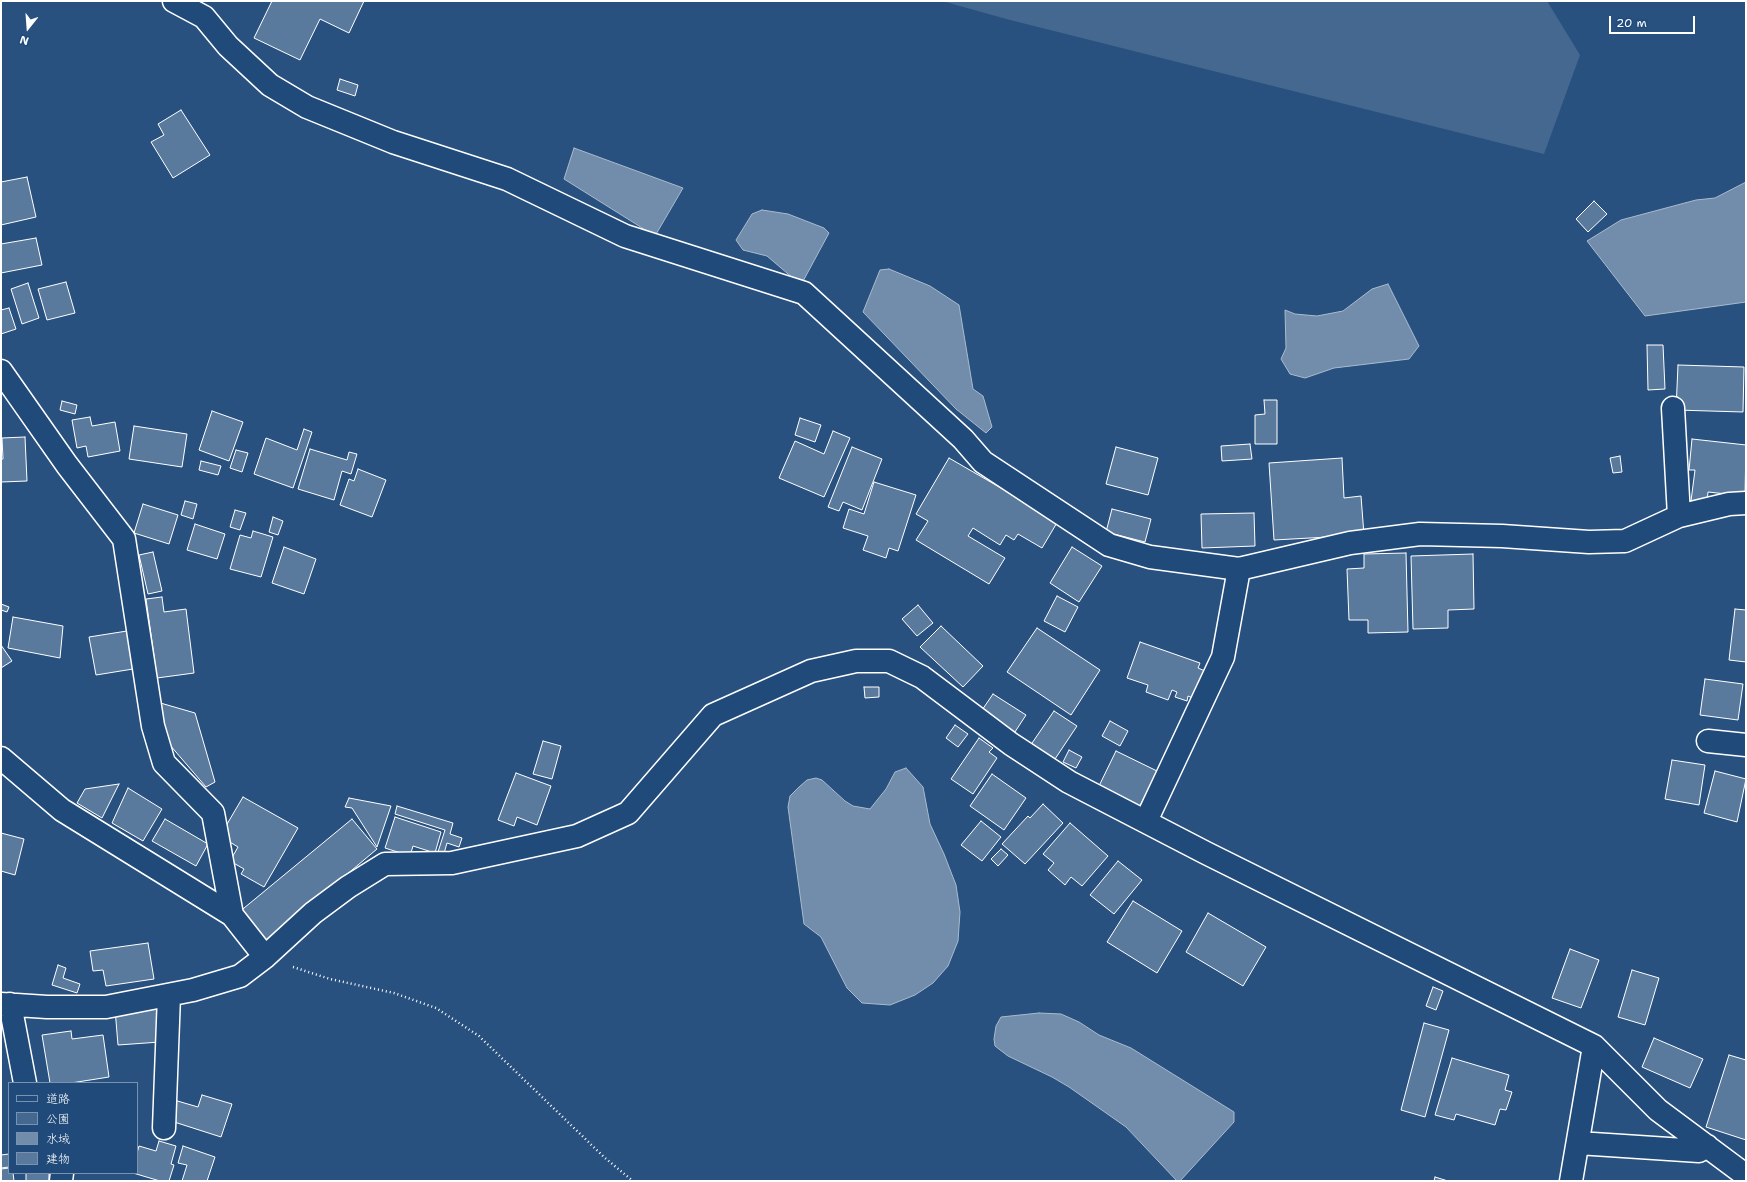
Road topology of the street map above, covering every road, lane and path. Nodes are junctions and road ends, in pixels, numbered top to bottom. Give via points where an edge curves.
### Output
1 (174, 1) edge
2 (1, 371) edge
3 (1673, 408) dead end
4 (1746, 503) edge
5 (1679, 516) junction
6 (1239, 569) junction
7 (1708, 741) dead end
8 (1746, 745) edge
9 (1, 758) edge
10 (1146, 822) junction
11 (232, 915) junction
12 (266, 957) junction
13 (169, 995) junction
14 (6, 1004) edge
15 (1594, 1046) junction
16 (25, 1082) edge
17 (164, 1128) dead end
18 (1578, 1143) junction
19 (1707, 1146) junction
20 (1746, 1173) edge
21 (633, 1181) edge
22 (1571, 1181) edge

1 - 6 street via 204,17 228,46 270,85 307,108 393,142 506,179 625,236 804,293 963,439 983,462 1109,545 1150,557
2 - 11 street via 67,465 124,539 153,726 164,763 213,813
3 - 5 street
4 - 5 street via 1728,504
5 - 6 street via 1625,541 1589,542 1420,534 1350,543
6 - 10 street via 1223,657
7 - 8 street
9 - 11 street via 62,810
10 - 12 street via 1069,782 1011,744 922,677 889,661 856,661 812,671 713,715 628,813 577,836 459,861 385,864 348,886
10 - 15 street
11 - 12 street
12 - 13 street via 240,976
12 - 21 path via 330,979 394,993 436,1008 479,1036 605,1158
13 - 14 street via 106,1007
13 - 17 street
14 - 16 street
15 - 18 street
15 - 19 street via 1658,1110
18 - 19 street via 1699,1151
18 - 22 street
19 - 20 street

